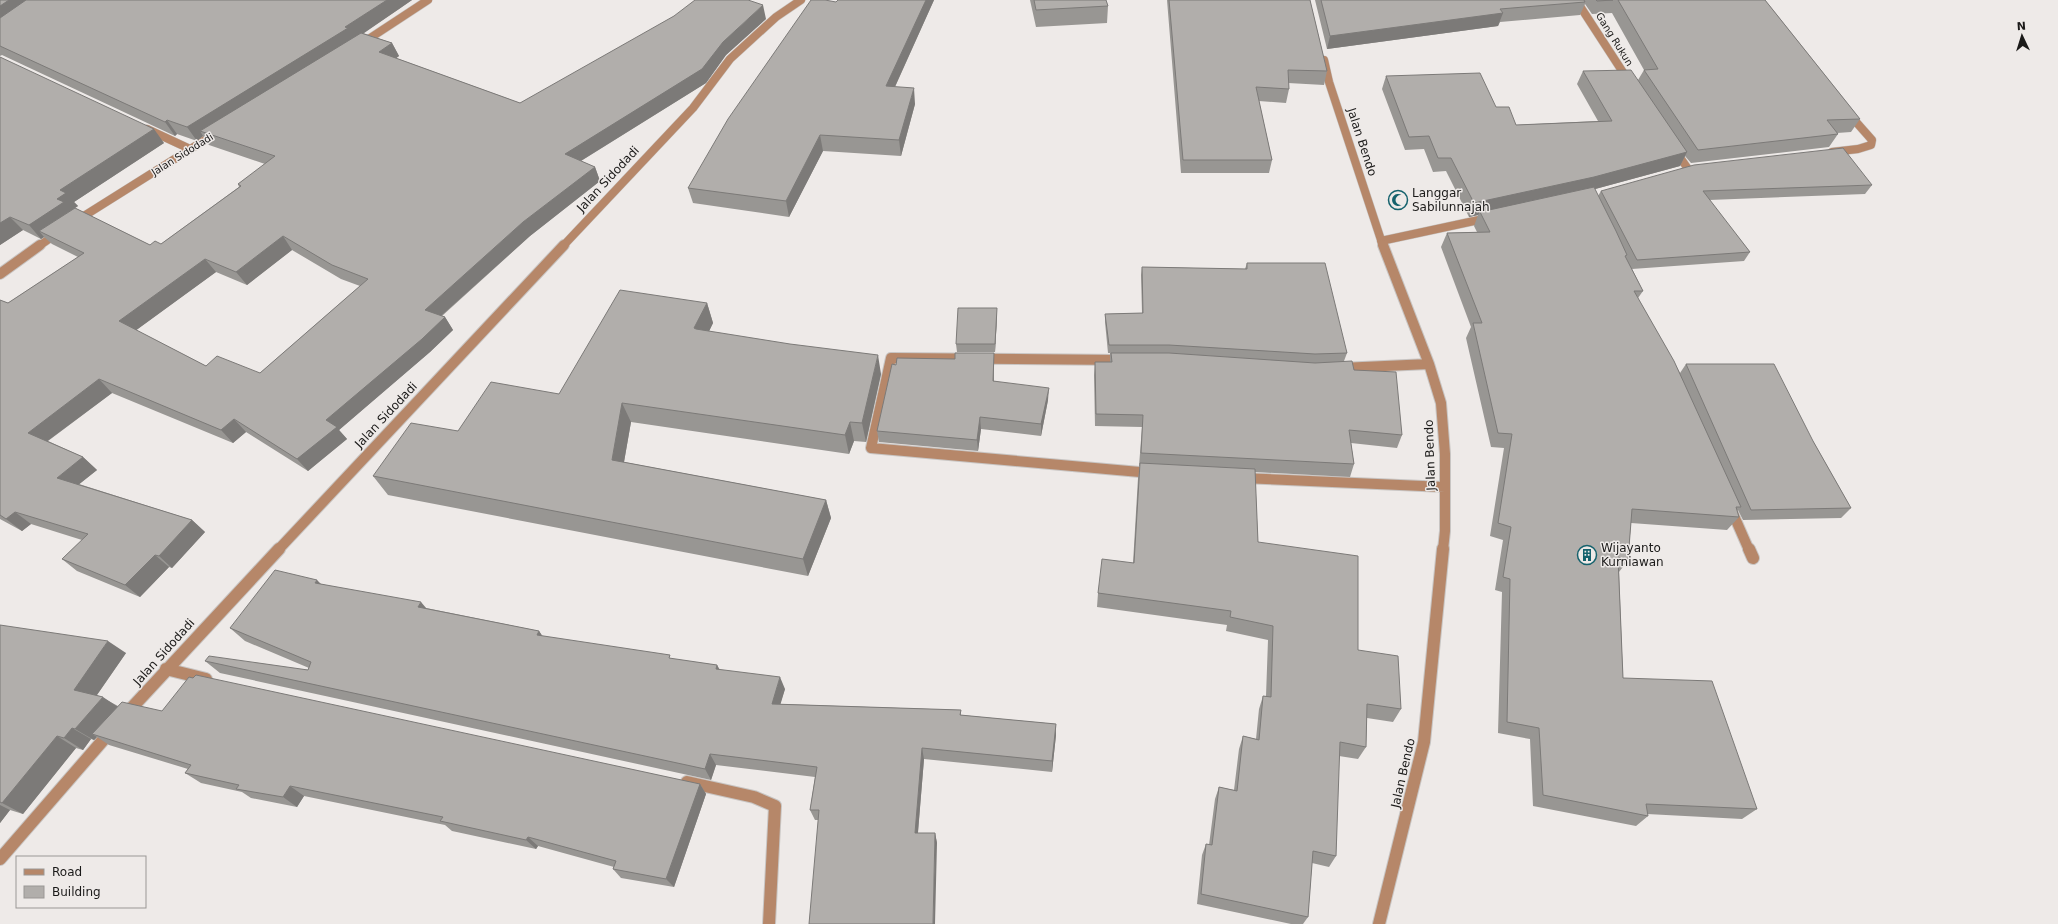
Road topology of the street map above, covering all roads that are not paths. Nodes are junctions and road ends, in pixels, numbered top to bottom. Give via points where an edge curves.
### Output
1 (428, 0) edge
2 (801, 0) edge
3 (1576, 0) edge
4 (352, 49) edge
5 (1322, 52) edge
6 (1633, 88) edge
7 (1843, 107) edge
8 (142, 127) edge
9 (222, 130) edge
10 (1671, 144) edge
11 (190, 149) junction
12 (1820, 154) edge
13 (1689, 170) edge
14 (1496, 216) edge
15 (1381, 241) junction
16 (0, 274) edge
17 (1136, 360) edge
18 (1430, 364) junction
19 (1328, 369) edge
20 (1165, 475) edge
21 (1227, 478) edge
22 (1445, 487) junction
23 (1728, 500) edge
24 (1753, 558) dead end
25 (166, 668) junction
26 (219, 682) edge
27 (677, 780) edge
28 (0, 859) edge
29 (769, 924) edge
30 (1380, 924) edge

1 - 4 street
2 - 25 street, Jalan Sidodadi via 776,17 730,59 693,108
3 - 6 street, Gang Rukun
5 - 15 street, Jalan Bendo via 1329,82
7 - 12 street via 1872,140 1871,145
8 - 11 street
9 - 11 street, Jalan Sidodadi
10 - 13 street
11 - 16 street, Jalan Sidodadi via 69,226
14 - 15 street
15 - 18 street, Jalan Bendo
17 - 20 street via 891,358 870,448
18 - 19 street
18 - 22 street, Jalan Bendo via 1441,402
21 - 22 street
22 - 30 street, Jalan Bendo via 1444,531 1424,742
23 - 24 street
25 - 26 street
25 - 28 street, Jalan Sidodadi
27 - 29 street via 754,797 774,806

